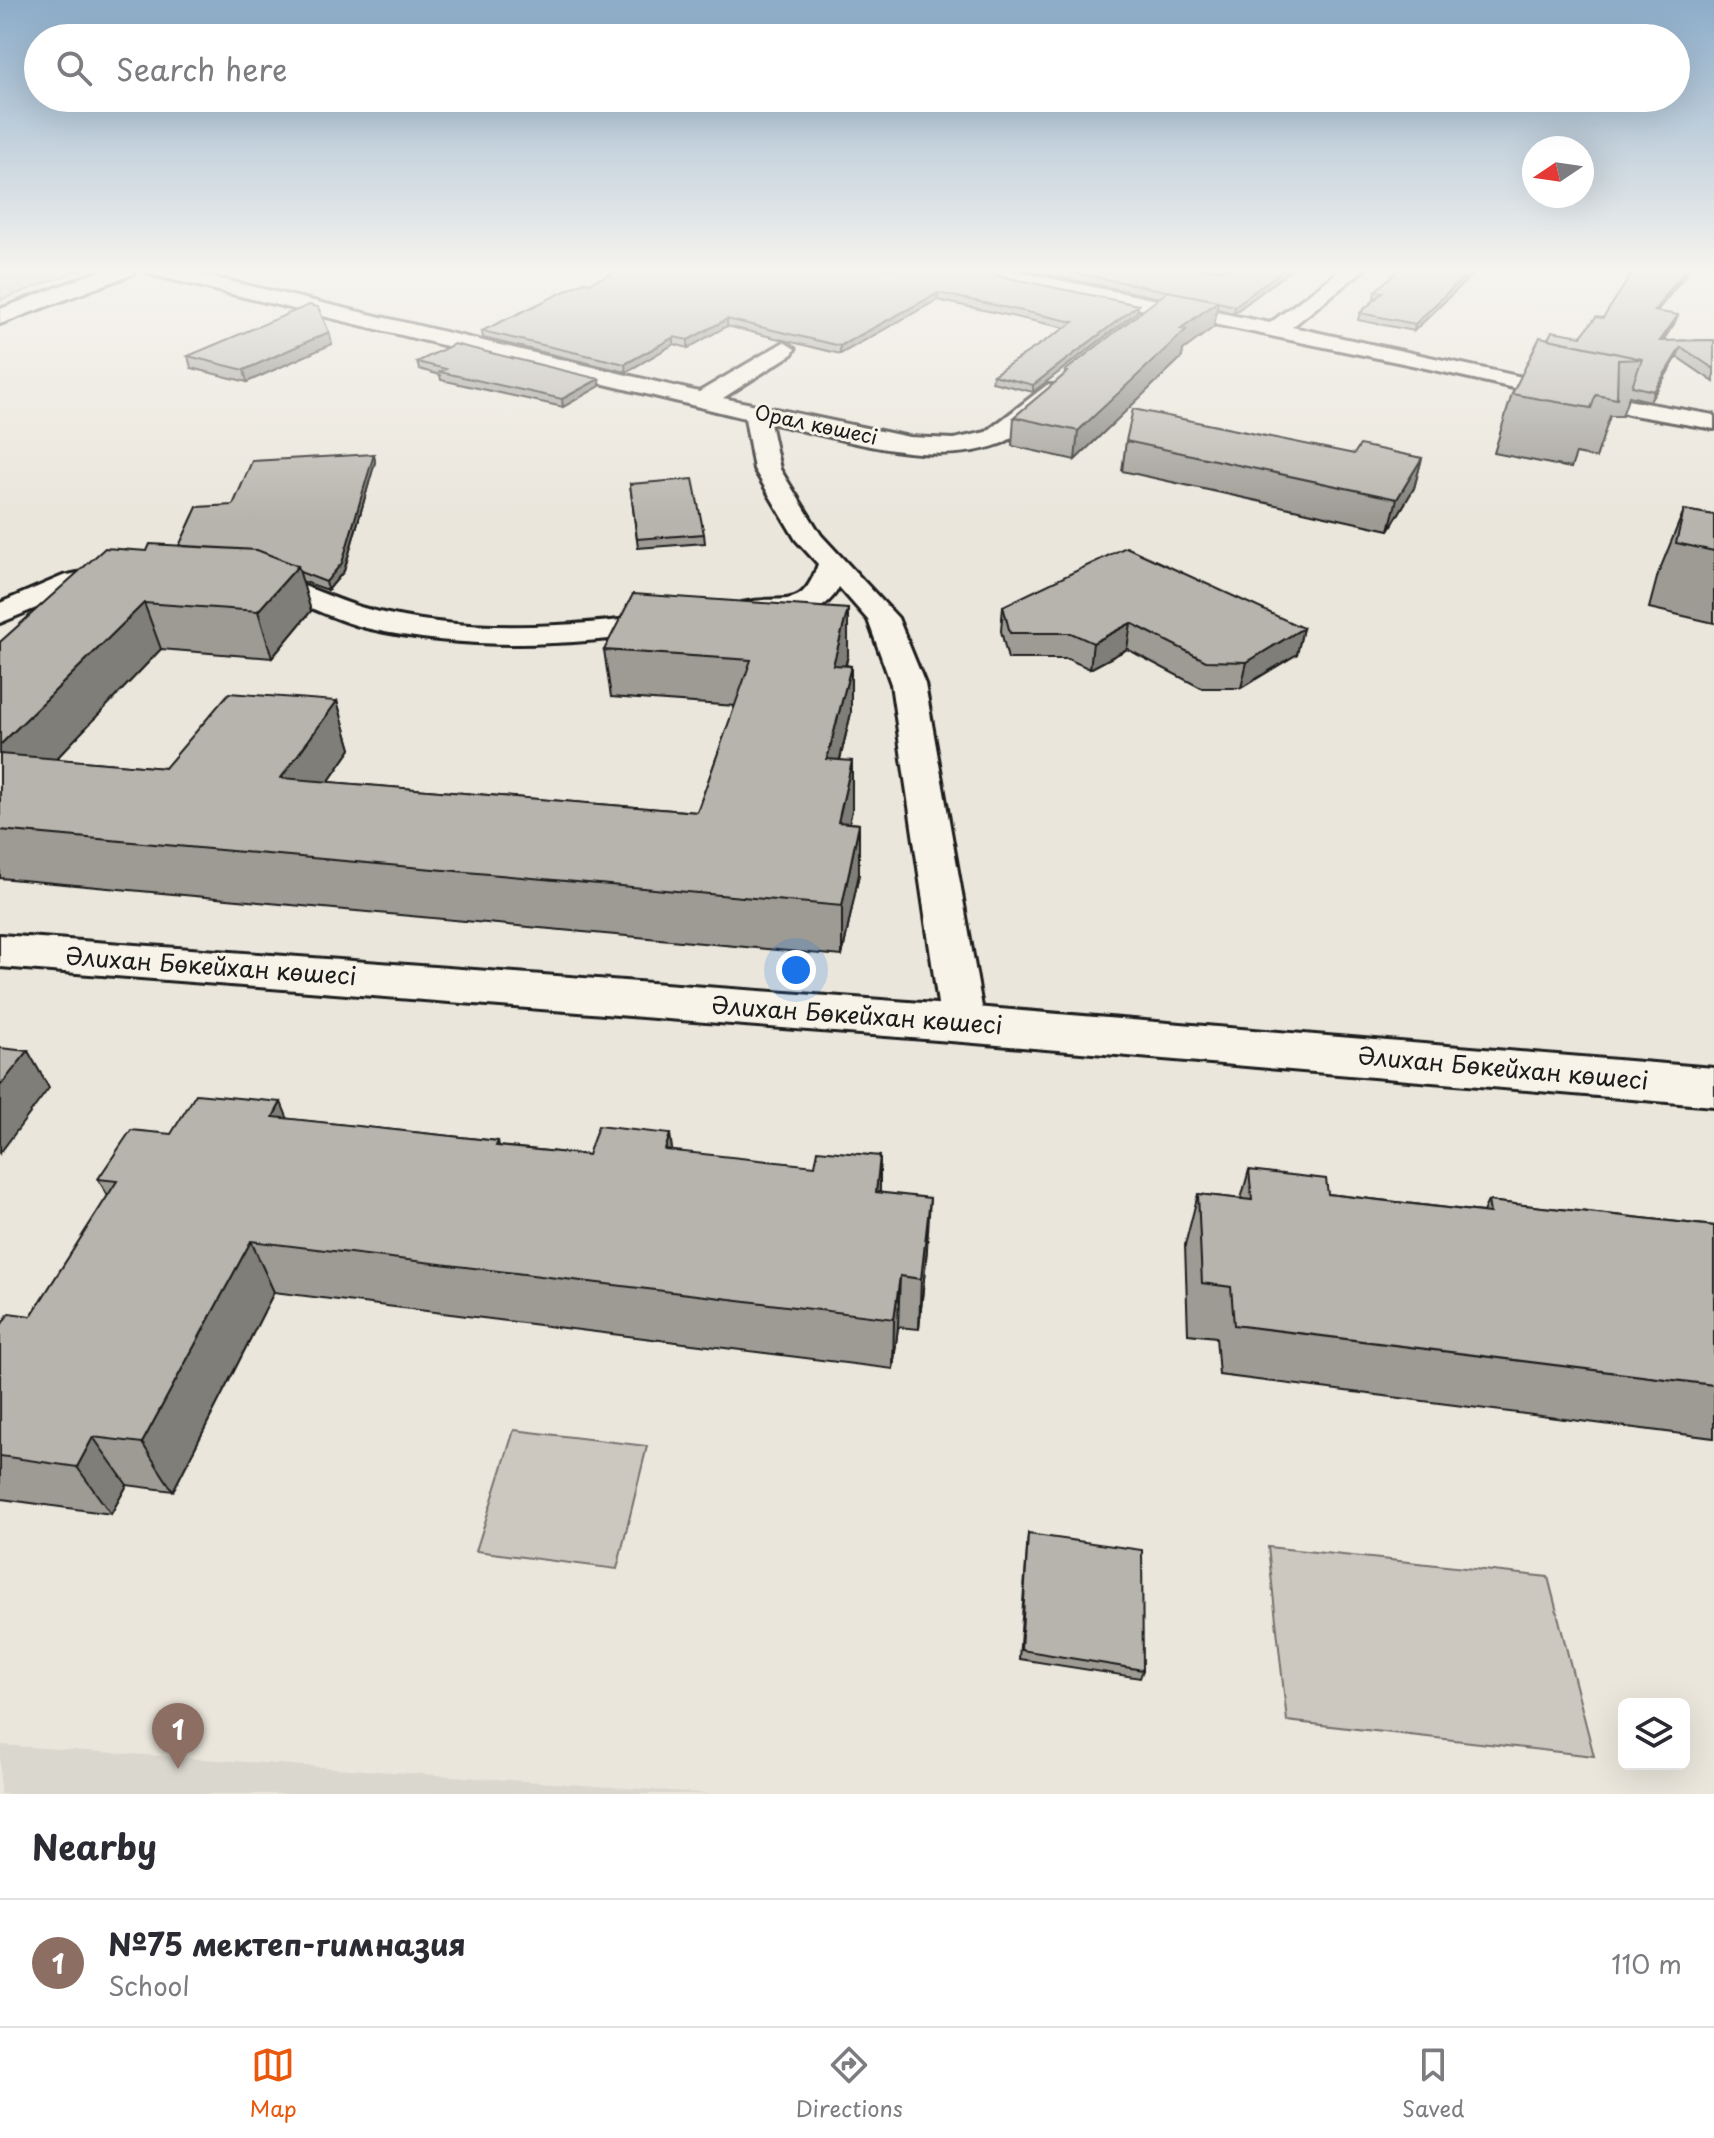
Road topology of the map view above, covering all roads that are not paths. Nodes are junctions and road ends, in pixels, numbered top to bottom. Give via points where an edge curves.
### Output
1 (504, 353) edge
2 (778, 353) edge
3 (1375, 353) edge
4 (1079, 371) edge
5 (703, 400) junction
6 (756, 413) junction
7 (1714, 422) edge
8 (864, 435) junction
9 (787, 458) junction
10 (833, 562) junction
11 (133, 575) edge
12 (228, 580) edge
13 (0, 614) edge
14 (727, 614) edge
15 (696, 619) edge
16 (0, 951) edge
17 (963, 1024) junction
18 (1714, 1087) edge

1 - 5 street, Орал көшесі
2 - 5 street
3 - 7 street
4 - 8 street, Орал көшесі via 994,438 954,447
5 - 6 street, Орал көшесі
6 - 8 street, Орал көшесі
6 - 9 street
8 - 9 street
9 - 10 street via 810,540
10 - 14 street via 825,591 808,606
10 - 17 street via 883,618 908,684
11 - 13 street via 74,582
12 - 15 street via 276,583 364,618 446,632 568,634
16 - 17 street, Әлихан Бөкейхан көшесі
17 - 18 street, Әлихан Бөкейхан көшесі

